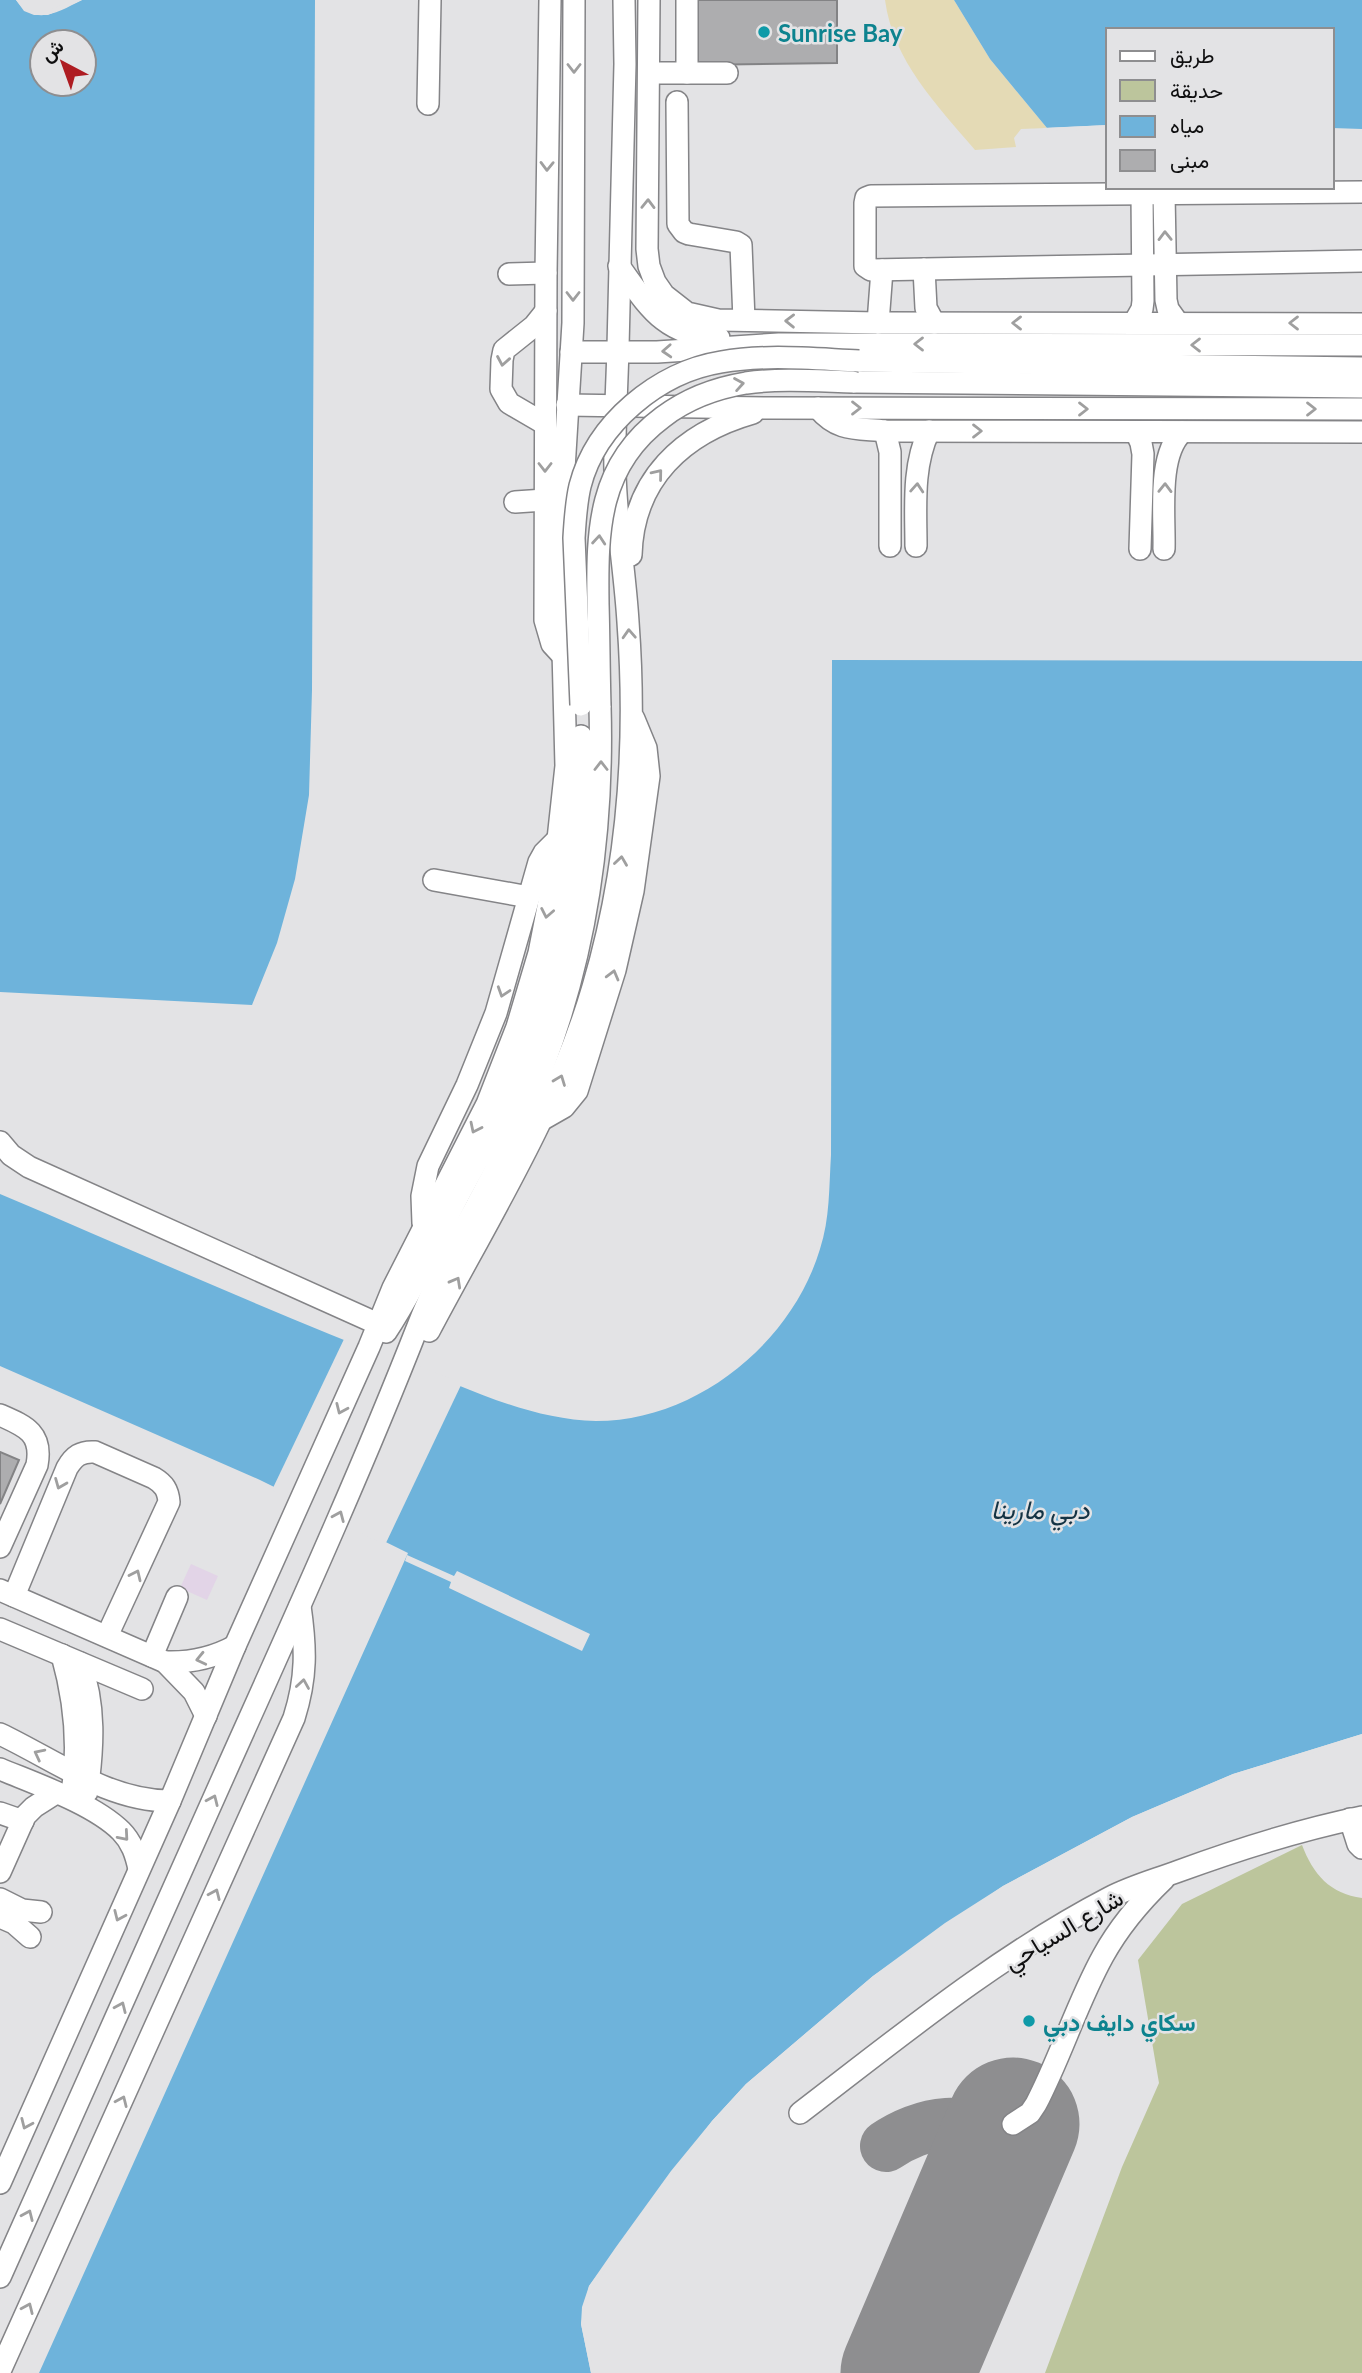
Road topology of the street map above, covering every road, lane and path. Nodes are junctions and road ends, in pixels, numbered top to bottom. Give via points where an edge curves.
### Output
1 (430, 0) edge
2 (550, 0) edge
3 (574, 0) edge
4 (624, 0) edge
5 (649, 0) edge
6 (687, 0) edge
7 (687, 73) junction
8 (727, 73) dead end
9 (650, 74) junction
10 (677, 102) dead end
11 (428, 104) dead end
12 (1362, 192) edge
13 (1142, 194) junction
14 (1164, 194) junction
15 (1362, 261) edge
16 (1166, 264) junction
17 (1142, 265) junction
18 (619, 266) junction
19 (924, 269) junction
20 (882, 270) junction
21 (545, 273) junction
22 (509, 274) dead end
23 (546, 312) junction
24 (744, 320) junction
25 (878, 323) junction
26 (934, 323) junction
27 (1081, 323) junction
28 (1134, 323) junction
29 (1178, 323) junction
30 (1362, 324) edge
31 (1050, 344) junction
32 (779, 345) junction
33 (1362, 345) edge
34 (571, 352) junction
35 (618, 352) junction
36 (1362, 368) edge
37 (856, 371) junction
38 (1362, 387) edge
39 (567, 405) junction
40 (616, 406) junction
41 (769, 408) junction
42 (818, 408) junction
43 (1242, 409) junction
44 (1362, 409) edge
45 (545, 424) junction
46 (885, 430) junction
47 (929, 431) junction
48 (1136, 432) junction
49 (1182, 432) junction
50 (1362, 432) edge
51 (1206, 433) junction
52 (545, 500) junction
53 (515, 502) dead end
54 (890, 546) dead end
55 (916, 547) dead end
56 (1139, 549) dead end
57 (1164, 549) dead end
58 (623, 584) junction
59 (564, 657) junction
60 (591, 705) junction
61 (559, 838) junction
62 (434, 880) dead end
63 (529, 897) junction
64 (0, 1142) edge
65 (423, 1226) junction
66 (378, 1324) junction
67 (369, 1347) junction
68 (406, 1360) junction
69 (0, 1415) edge
70 (0, 1547) edge
71 (7, 1593) edge
72 (177, 1597) dead end
73 (300, 1606) junction
74 (0, 1629) edge
75 (107, 1636) junction
76 (235, 1646) junction
77 (71, 1659) junction
78 (159, 1659) junction
79 (142, 1689) dead end
80 (206, 1716) junction
81 (5, 1736) edge
82 (0, 1769) edge
83 (82, 1776) junction
84 (71, 1800) junction
85 (170, 1801) junction
86 (0, 1813) edge
87 (1356, 1818) edge
88 (23, 1821) junction
89 (1362, 1848) edge
90 (139, 1870) junction
91 (0, 1872) edge
92 (1168, 1875) junction
93 (0, 1899) edge
94 (41, 1912) dead end
95 (0, 1917) edge
96 (30, 1937) dead end
97 (800, 2113) dead end
98 (1013, 2124) dead end
99 (0, 2183) edge
100 (0, 2277) edge
101 (0, 2371) edge

1 - 11 street
2 -> 21 street
3 -> 34 street
4 - 18 street
5 - 9 street
6 - 7 street
7 - 8 street
7 - 9 street
24 -> 9 street via 687,313 664,295 652,274 647,249
10 - 24 street via 678,224 689,234 741,245
12 - 14 street
13 - 14 street
13 - 17 street
13 - 20 street via 869,197 865,203 865,266
16 -> 14 street
15 - 16 street
16 - 17 street
16 - 29 street via 1166,300
17 - 19 street
17 - 28 street via 1142,309
18 - 32 street via 655,314 678,330 708,337 759,337
18 - 35 street
19 - 20 street
19 - 26 street via 926,308
20 - 25 street
21 - 22 street
21 - 23 street
23 - 45 street
23 -> 45 street via 504,350 501,389 509,403
25 -> 24 street
25 - 26 street
27 -> 26 street
27 - 28 street
27 - 31 street
28 - 29 street
30 -> 29 street
31 -> 32 street
33 -> 31 street
32 -> 35 street
34 - 35 street
34 - 39 street
35 - 40 street
36 - 37 street
37 - 38 street
37 - 60 street, bridge via 705,393 659,420 628,450 611,481 598,537
39 - 40 street
39 - 59 street via 560,534
40 - 41 street
40 - 58 street via 615,475
41 - 42 street
58 -> 41 street via 639,505 660,469 695,438 718,425
42 -> 43 street
42 - 46 street via 837,425
43 -> 44 street
43 - 51 street
45 -> 52 street
46 - 47 street
46 - 54 street via 890,452
47 -> 48 street
55 -> 47 street via 919,461
48 - 49 street
48 - 56 street via 1143,454
49 - 51 street
57 -> 49 street via 1166,461
50 - 51 street
52 - 53 street
52 - 59 street via 546,629
68 -> 58 street via 426,1336 542,1119 593,989 613,910 626,815 631,712
59 - 61 street via 566,766
60 - 67 street via 563,928 523,1065 486,1146 394,1319
68 -> 60 street via 433,1290 523,1114 561,1016 594,861 601,776
61 - 63 street via 539,862
61 -> 65 street via 544,928 517,1027 487,1104
62 - 63 street
63 -> 65 street via 496,1013 428,1166
64 - 66 street via 29,1167
65 - 66 street
66 - 67 street
67 -> 76 street
73 -> 68 street
69 - 70 street via 30,1432 39,1456
71 - 75 street
75 -> 71 street via 169,1502 162,1483 130,1467 95,1452 86,1451 71,1460
72 - 78 street
100 -> 73 street
101 -> 73 street via 294,1718 306,1657
74 - 77 street
75 - 78 street
76 -> 78 street via 195,1661
76 - 80 street
77 - 79 street
77 - 83 street via 87,1680 91,1702 92,1723
78 - 80 street via 194,1692
80 - 85 street
81 - 82 street
83 -> 81 street
82 - 84 street
83 - 84 street
83 - 85 street via 130,1797
84 - 88 street via 34,1807
84 -> 90 street via 121,1831 134,1849
85 - 90 street
86 - 88 street
87 - 89 street
87 - 92 street, شارع السياحي via 1270,1840
88 - 91 street
90 -> 99 street
92 - 97 street, شارع السياحي via 1111,1897 1017,1953
92 - 98 street via 1136,1908 1103,1955 1036,2104
93 - 94 street via 22,1910
95 - 96 street

